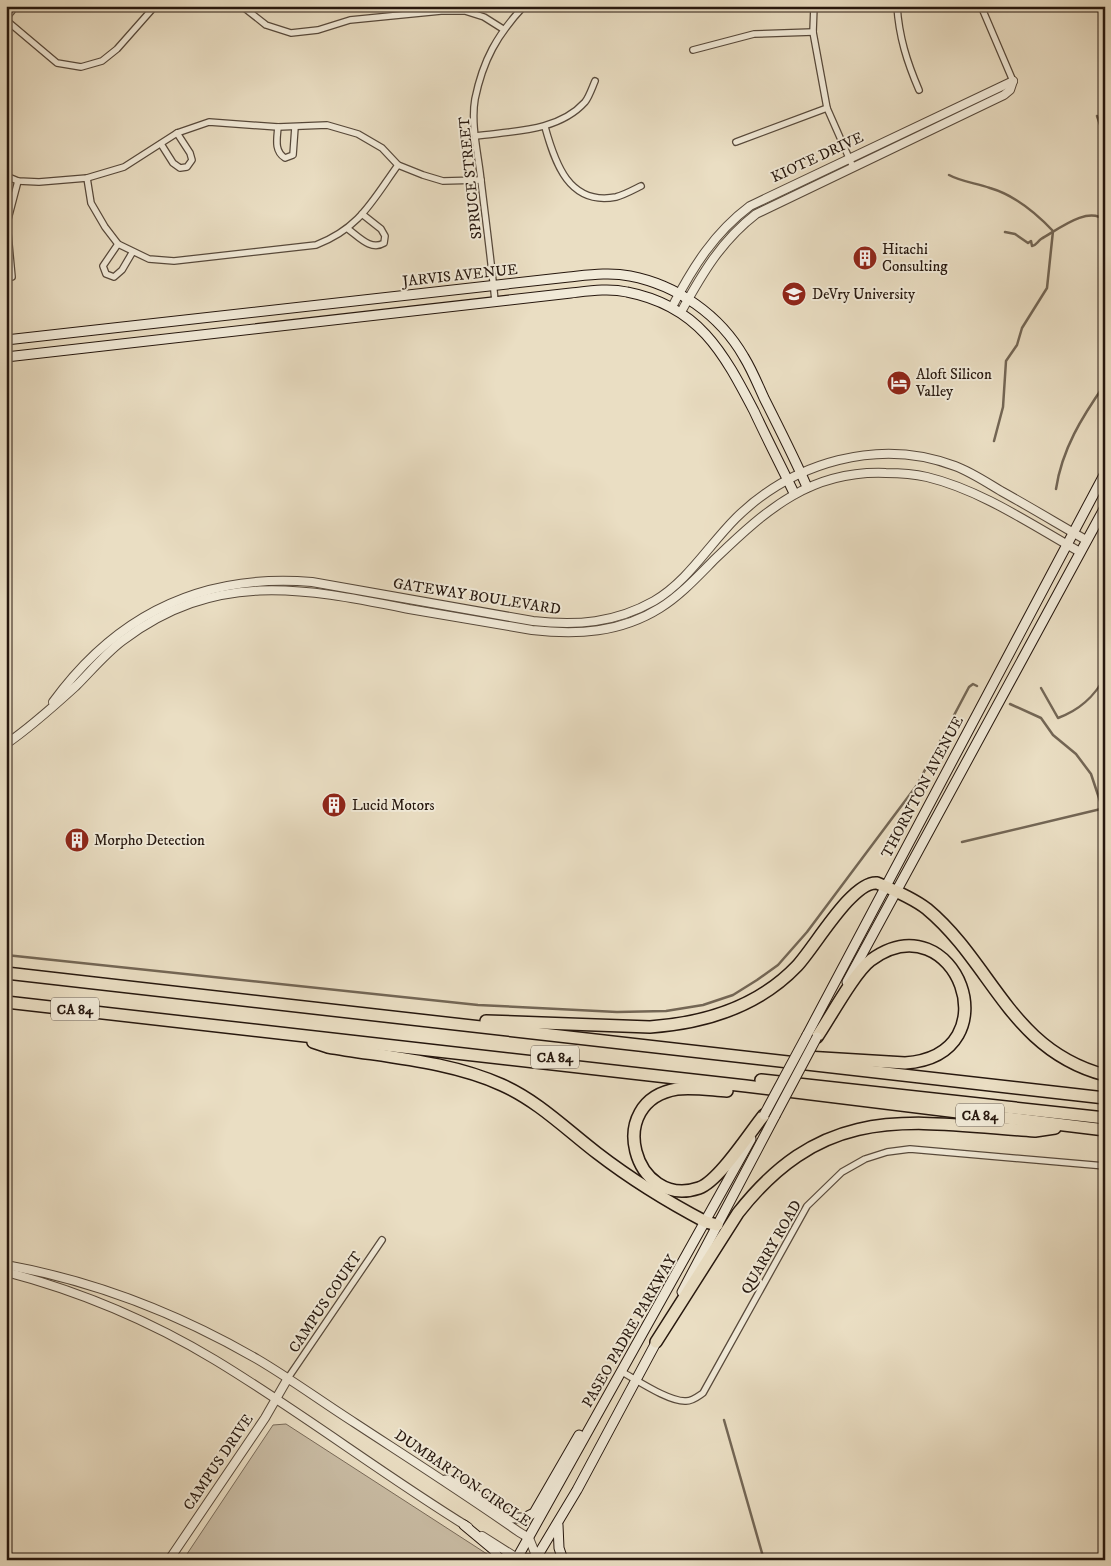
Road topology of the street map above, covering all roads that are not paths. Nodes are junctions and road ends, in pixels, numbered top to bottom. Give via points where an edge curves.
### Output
1 (16, 6) edge
2 (154, 6) edge
3 (242, 6) edge
4 (524, 6) edge
5 (814, 6) edge
6 (897, 6) edge
7 (980, 6) edge
8 (6, 19) edge
9 (503, 29) junction
10 (813, 32) junction
11 (693, 50) dead end
12 (1013, 81) junction
13 (594, 82) dead end
14 (919, 90) dead end
15 (827, 108) junction
16 (295, 127) junction
17 (546, 127) junction
18 (278, 128) junction
19 (177, 134) junction
20 (476, 136) junction
21 (736, 142) dead end
22 (161, 144) junction
23 (849, 158) junction
24 (398, 165) junction
25 (853, 167) junction
26 (6, 176) edge
27 (88, 178) junction
28 (481, 180) junction
29 (18, 181) junction
30 (641, 186) dead end
31 (362, 214) junction
32 (348, 229) junction
33 (118, 244) junction
34 (132, 253) junction
35 (12, 277) dead end
36 (494, 285) junction
37 (679, 293) junction
38 (688, 298) junction
39 (495, 301) junction
40 (672, 307) junction
41 (680, 312) junction
42 (6, 340) edge
43 (6, 358) edge
44 (801, 473) junction
45 (1105, 473) edge
46 (788, 479) junction
47 (807, 487) junction
48 (794, 493) junction
49 (1105, 507) edge
50 (1073, 532) junction
51 (1086, 540) junction
52 (1067, 544) junction
53 (1080, 552) junction
54 (44, 714) junction
55 (6, 744) edge
56 (890, 889) junction
57 (6, 973) edge
58 (6, 994) edge
59 (6, 1002) edge
60 (386, 1016) junction
61 (290, 1034) junction
62 (812, 1036) junction
63 (690, 1051) junction
64 (1105, 1075) edge
65 (1105, 1098) edge
66 (893, 1106) junction
67 (770, 1115) junction
68 (1105, 1118) edge
69 (1066, 1126) junction
70 (1105, 1130) edge
71 (1105, 1166) edge
72 (712, 1224) junction
73 (382, 1240) dead end
74 (6, 1265) edge
75 (6, 1272) edge
76 (656, 1342) junction
77 (622, 1372) junction
78 (288, 1378) junction
79 (637, 1379) junction
80 (276, 1400) junction
81 (600, 1409) junction
82 (445, 1480) junction
83 (464, 1525) junction
84 (558, 1525) junction
85 (529, 1538) junction
86 (516, 1559) edge
87 (538, 1559) edge
88 (169, 1560) edge
89 (499, 1560) edge
90 (563, 1560) edge

1 - 8 street
2 - 8 street via 117,49 102,61 81,66 58,63
3 - 9 street via 266,25 291,33 318,30 350,20 441,11 465,11 484,17
4 - 9 street, SPRUCE STREET
5 - 10 street
6 - 14 street via 904,56
7 - 12 street
9 - 20 street, SPRUCE STREET via 485,63 475,101
10 - 11 street via 754,34
10 - 15 street
12 - 23 street, KIOTE DRIVE
12 - 25 street, KIOTE DRIVE via 1004,95
13 - 17 street via 585,102 568,116
15 - 21 street
15 - 23 street
16 - 18 street
16 - 18 street via 293,155 285,158 277,148
16 - 24 street via 327,125 358,134 382,148
17 - 20 street
17 - 30 street via 554,160 570,186 594,197 616,196
18 - 19 street via 209,122
19 - 22 street
19 - 22 street via 190,153 192,160 187,167 180,168 173,163
20 - 28 street, SPRUCE STREET
22 - 27 street via 124,167
23 - 25 street
23 - 37 street, KIOTE DRIVE via 771,194 732,220 702,253
24 - 28 street via 443,181
24 - 31 street
25 - 38 street, KIOTE DRIVE via 775,203 738,228 711,259
26 - 29 street
27 - 29 street
27 - 33 street via 91,203
28 - 36 street, SPRUCE STREET
29 - 35 street via 7,222
31 - 32 street
31 - 32 street via 381,229 384,243 378,247 371,246
32 - 34 street via 316,245 174,262
33 - 34 street
33 - 34 street via 102,266 106,274 114,277
36 - 37 main road, JARVIS AVENUE via 598,274 629,276
36 - 39 street, SPRUCE STREET
36 - 42 main road, JARVIS AVENUE
37 - 38 main road, JARVIS AVENUE
37 - 40 street, KIOTE DRIVE
38 - 41 street, KIOTE DRIVE
38 - 44 main road, JARVIS AVENUE via 728,334 744,356
39 - 40 main road, JARVIS AVENUE via 598,290 626,292
39 - 43 main road, JARVIS AVENUE
40 - 41 main road, JARVIS AVENUE
41 - 46 main road, JARVIS AVENUE via 715,344 730,365
44 - 46 street, GATEWAY BOULEVARD
44 - 47 main road, JARVIS AVENUE
44 - 50 street, GATEWAY BOULEVARD via 872,453 918,456 956,466
45 - 50 main road, THORNTON AVENUE
46 - 48 main road, JARVIS AVENUE
46 - 54 street, GATEWAY BOULEVARD via 735,519 676,585 655,600 612,620 561,624 533,621 283,579 224,585 167,604 116,634 70,679
47 - 48 street, GATEWAY BOULEVARD
47 - 52 street, GATEWAY BOULEVARD via 835,477 867,472 927,477 982,498
48 - 54 street, GATEWAY BOULEVARD via 763,514 660,608 614,628 588,633 532,630 283,588 226,594 171,612 122,641
49 - 51 main road, THORNTON AVENUE
50 - 51 street, GATEWAY BOULEVARD
50 - 52 main road, THORNTON AVENUE
51 - 53 main road, THORNTON AVENUE
52 - 53 street, GATEWAY BOULEVARD
52 - 56 main road, THORNTON AVENUE
53 - 56 main road, THORNTON AVENUE
54 - 55 street, GATEWAY BOULEVARD
56 - 60 highway via 870,882 856,892 812,949 781,981 742,1005 698,1021 650,1026
56 - 62 main road, THORNTON AVENUE
56 - 64 highway via 926,909 941,922 1003,1003 1033,1036 1068,1060
57 - 60 highway, CA 84
58 - 68 highway, CA 84
59 - 61 highway, CA 84
60 - 63 highway, CA 84
61 - 66 highway, CA 84
61 - 72 highway via 328,1046 452,1068 503,1085 544,1111 624,1173
62 - 63 highway via 870,961 898,947 930,950 956,972 963,988 964,1020 956,1036 934,1056 921,1062
62 - 67 main road, THORNTON AVENUE, bridge
63 - 65 highway, CA 84
66 - 67 highway via 677,1089 663,1093 643,1109 636,1120 633,1148 648,1175 659,1184 672,1188 698,1188 720,1171
66 - 69 highway, CA 84
67 - 72 main road, PASEO PADRE PARKWAY
69 - 70 highway, CA 84
69 - 76 highway via 1035,1131 891,1123 849,1131 811,1148 778,1170 738,1213
71 - 79 street, QUARRY ROAD via 910,1149 865,1159 842,1172 807,1206 703,1393 684,1401
72 - 76 main road, PASEO PADRE PARKWAY
72 - 77 main road, PASEO PADRE PARKWAY
73 - 78 street, CAMPUS COURT
74 - 78 street, DUMBARTON CIRCLE via 88,1284 134,1300 223,1340
75 - 80 street via 40,1280 129,1315 215,1360
76 - 79 main road, PASEO PADRE PARKWAY
77 - 79 street, QUARRY ROAD
77 - 81 main road, PASEO PADRE PARKWAY
78 - 80 street, CAMPUS DRIVE
78 - 82 street, DUMBARTON CIRCLE
79 - 84 main road, PASEO PADRE PARKWAY
80 - 83 street
80 - 88 street, CAMPUS DRIVE
81 - 82 main road via 591,1413 534,1513 524,1518 512,1518 454,1480
81 - 85 main road, PASEO PADRE PARKWAY
82 - 85 street, DUMBARTON CIRCLE
83 - 86 street
83 - 89 main road via 494,1550
84 - 87 main road, PASEO PADRE PARKWAY
84 - 90 main road
85 - 86 main road, PASEO PADRE PARKWAY
85 - 87 street, DUMBARTON CIRCLE
86 - 87 street

